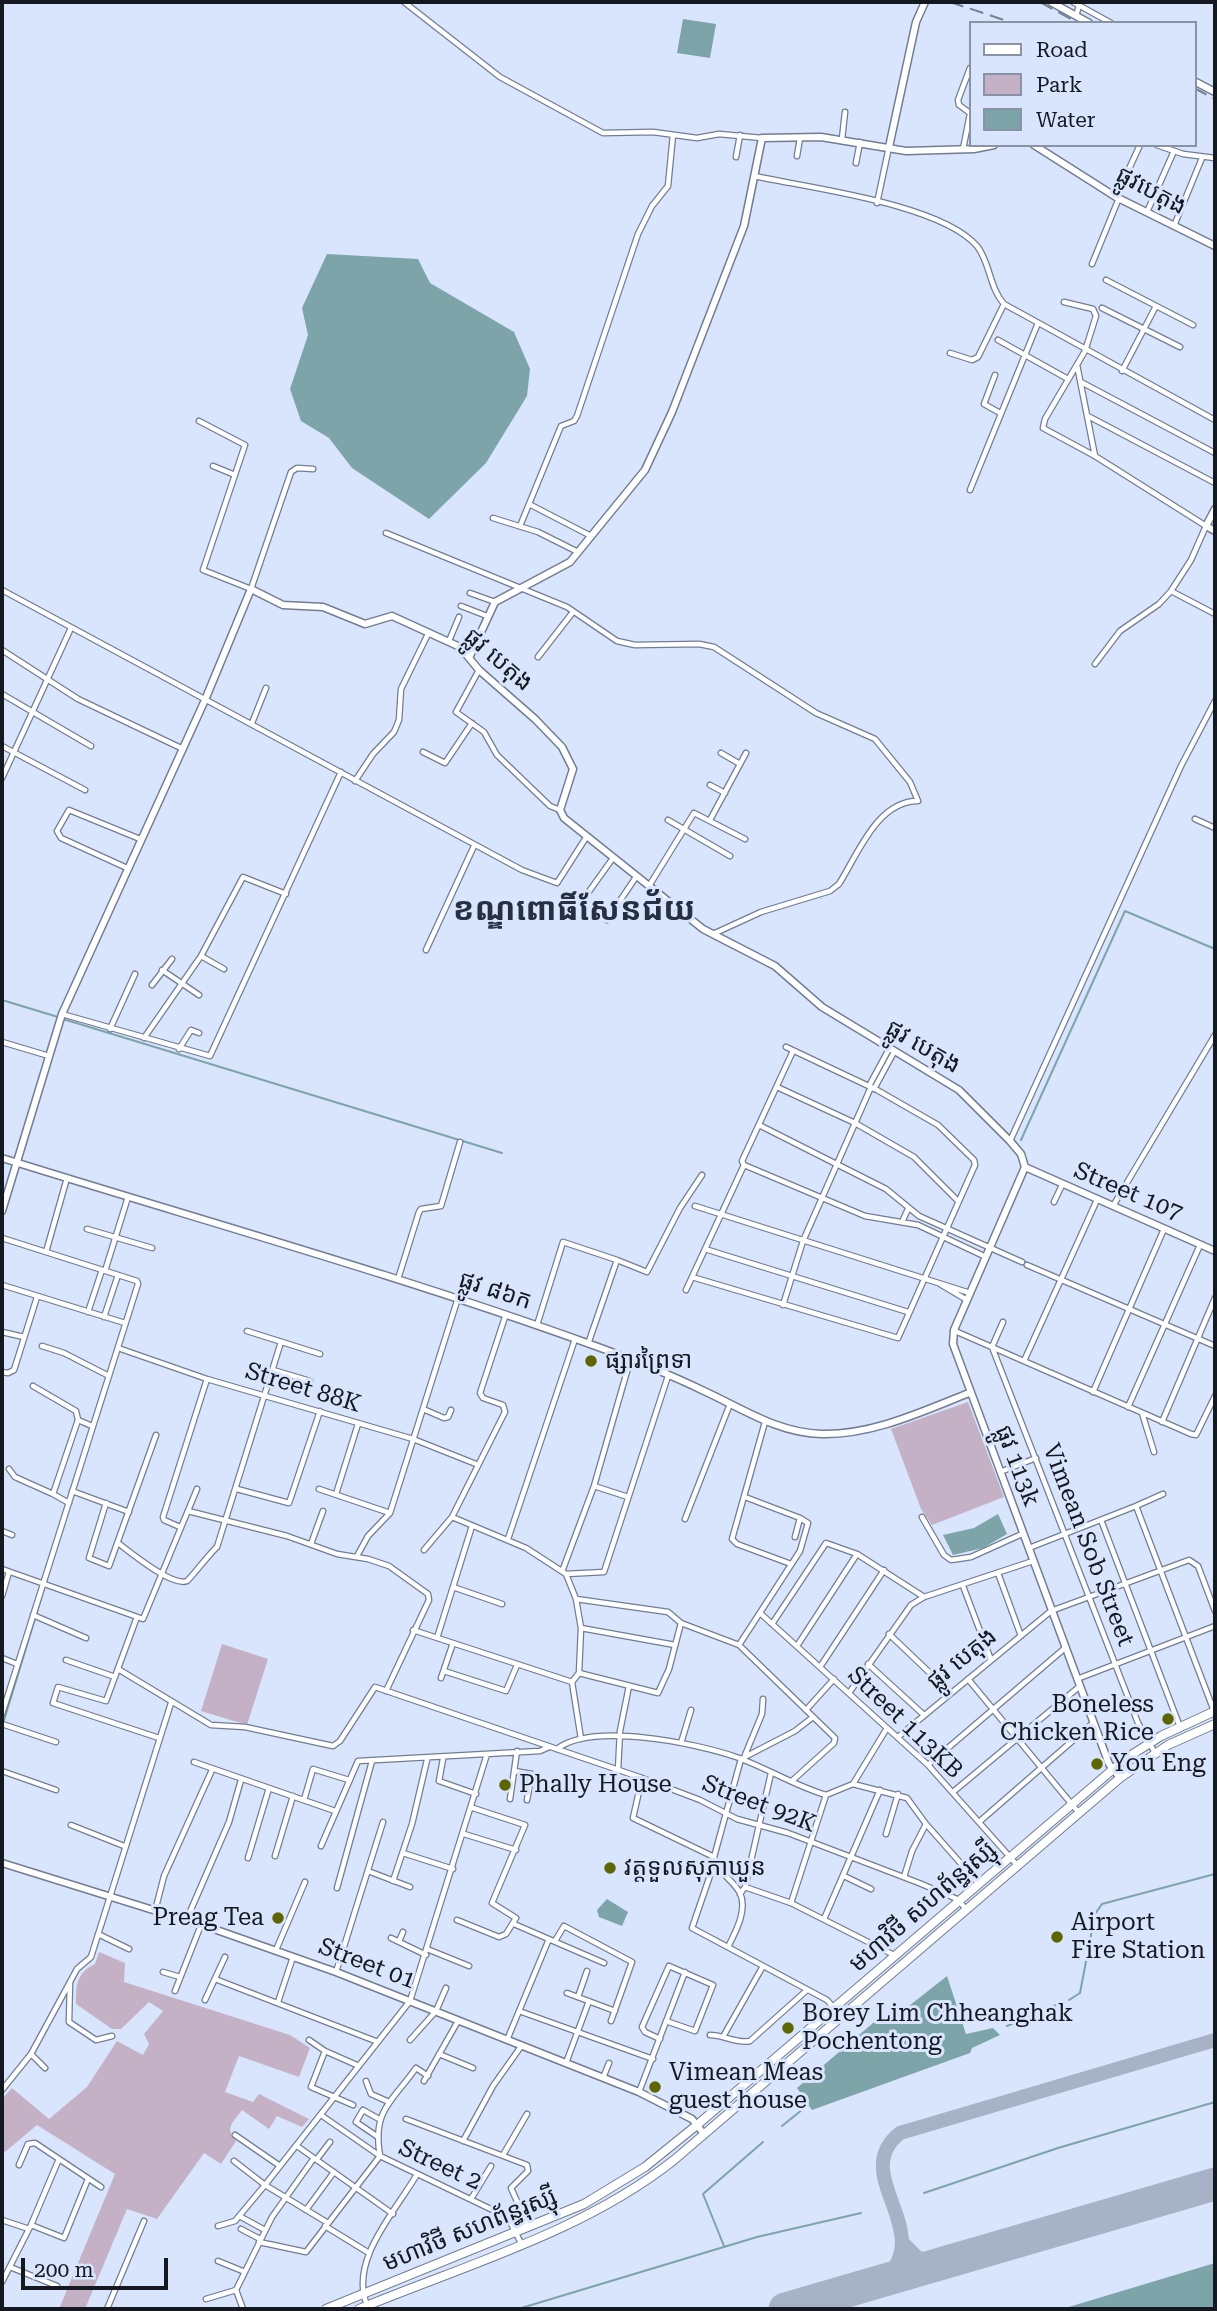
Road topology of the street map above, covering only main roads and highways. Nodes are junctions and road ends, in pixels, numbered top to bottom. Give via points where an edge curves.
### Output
1 (1215, 1712) edge
2 (1215, 1724) edge
3 (363, 2307) edge
4 (326, 2309) edge

1 - 4 highway, មហាវិថី សហព័ន្ធរុស្ស៊ី via 1148,1743 1113,1769 697,2125 618,2184 584,2204
2 - 3 highway, មហាវិថី សហព័ន្ធរុស្ស៊ី via 1155,1753 1120,1778 661,2170 615,2201

